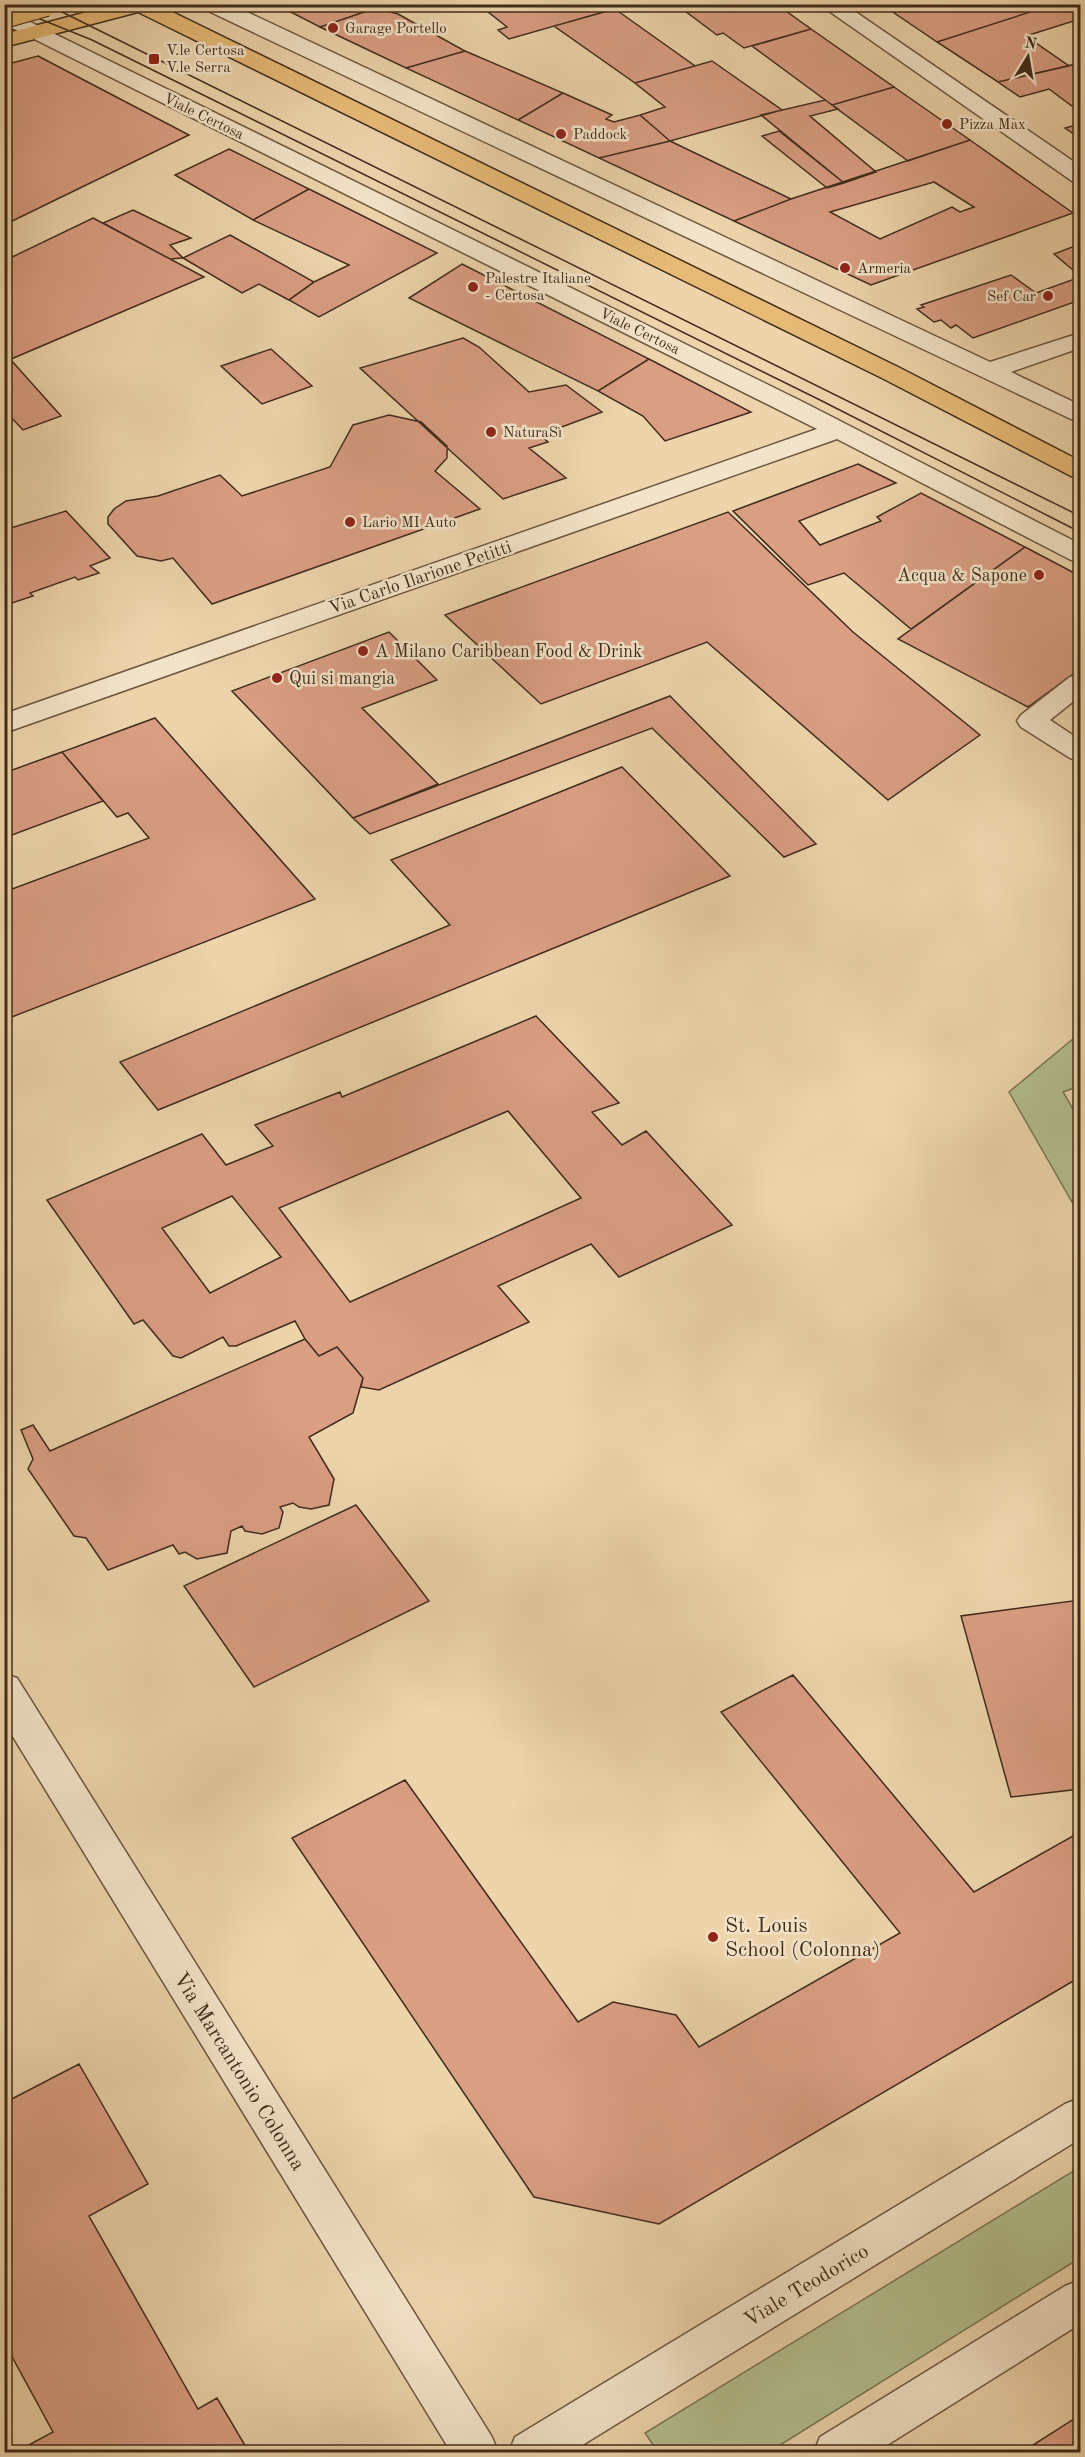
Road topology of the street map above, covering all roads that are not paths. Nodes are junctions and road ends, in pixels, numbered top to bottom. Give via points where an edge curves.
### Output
1 (46, 4) edge
2 (212, 4) edge
3 (829, 4) edge
4 (140, 5) edge
5 (4, 15) edge
6 (48, 29) junction
7 (4, 41) edge
8 (1080, 176) edge
9 (1080, 340) edge
10 (989, 371) junction
11 (1080, 414) edge
12 (836, 430) junction
13 (1080, 471) edge
14 (1080, 554) edge
15 (1080, 683) edge
16 (4, 724) edge
17 (1080, 752) edge
18 (4, 1689) edge
19 (1078, 2123) edge
20 (1080, 2300) edge
21 (476, 2452) edge
22 (531, 2452) edge
23 (836, 2452) edge

1 - 5 main road, bridge
2 - 10 street
3 - 8 street
4 - 6 main road
4 - 13 main road via 880,368
5 - 6 street, Viale Certosa
6 - 7 main road
6 - 12 street, Viale Certosa
9 - 10 street
10 - 11 street
12 - 14 street, Viale Certosa
12 - 16 street, Via Carlo Ilarione Petitti
15 - 17 street via 1031,721
18 - 21 street, Via Marcantonio Colonna
19 - 22 street, Viale Teodorico
20 - 23 street

